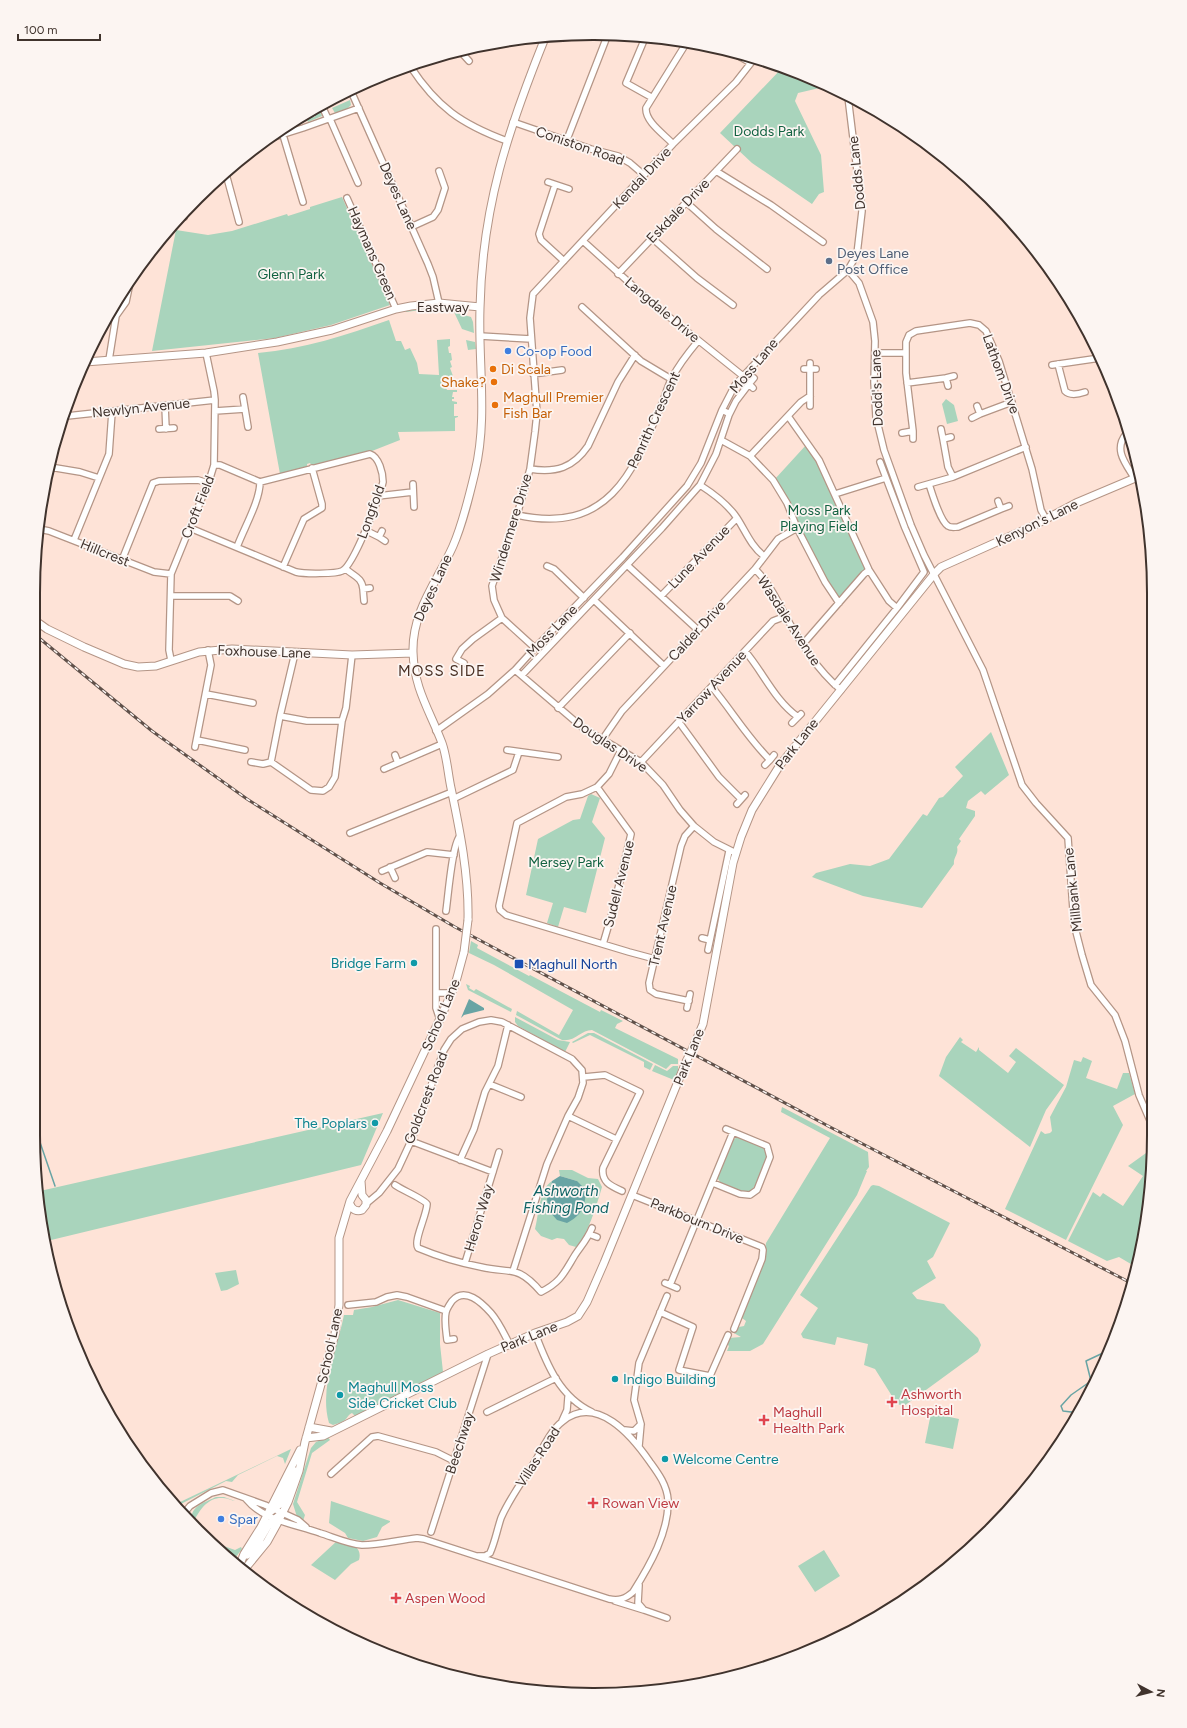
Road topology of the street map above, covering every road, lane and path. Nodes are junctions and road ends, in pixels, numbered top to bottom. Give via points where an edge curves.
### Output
1 (606, 40) edge
2 (643, 42) edge
3 (543, 43) edge
4 (682, 48) edge
5 (464, 56) edge
6 (469, 61) dead end
7 (750, 63) edge
8 (413, 70) edge
9 (353, 95) edge
10 (651, 97) junction
11 (849, 103) edge
12 (359, 108) junction
13 (324, 110) edge
14 (329, 119) junction
15 (513, 122) junction
16 (283, 135) joint
17 (507, 141) junction
18 (566, 142) junction
19 (673, 144) junction
20 (738, 149) dead end
21 (439, 171) dead end
22 (716, 171) junction
23 (644, 175) junction
24 (227, 179) edge
25 (548, 182) dead end
26 (358, 183) dead end
27 (555, 185) junction
28 (569, 189) dead end
29 (347, 198) dead end
30 (303, 202) dead end
31 (686, 202) junction
32 (239, 222) dead end
33 (411, 227) junction
34 (822, 232) dead end
35 (652, 238) junction
36 (583, 241) junction
37 (564, 261) junction
38 (767, 269) dead end
39 (848, 270) junction
40 (618, 274) junction
41 (127, 295) edge
42 (532, 297) joint
43 (439, 304) junction
44 (733, 305) dead end
45 (480, 307) junction
46 (582, 307) dead end
47 (396, 309) junction
48 (480, 336) junction
49 (531, 339) junction
50 (698, 341) junction
51 (906, 352) junction
52 (206, 353) junction
53 (875, 353) junction
54 (635, 355) junction
55 (1094, 359) edge
56 (108, 360) junction
57 (91, 361) edge
58 (810, 367) dead end
59 (562, 370) dead end
60 (533, 374) junction
61 (743, 376) junction
62 (954, 376) dead end
63 (754, 378) dead end
64 (946, 378) junction
65 (671, 379) junction
66 (907, 383) junction
67 (948, 386) dead end
68 (1082, 395) dead end
69 (810, 396) junction
70 (243, 397) dead end
71 (214, 400) junction
72 (1012, 402) junction
73 (165, 406) junction
74 (810, 406) dead end
75 (977, 406) dead end
76 (245, 409) junction
77 (722, 410) junction
78 (215, 411) junction
79 (112, 412) junction
80 (980, 414) junction
81 (729, 415) junction
82 (69, 416) edge
83 (788, 416) junction
84 (972, 418) dead end
85 (248, 427) dead end
86 (174, 428) dead end
87 (941, 428) dead end
88 (166, 429) junction
89 (159, 430) dead end
90 (912, 431) junction
91 (902, 433) dead end
92 (951, 437) dead end
93 (1124, 437) edge
94 (913, 438) dead end
95 (943, 439) junction
96 (721, 440) junction
97 (1026, 447) junction
98 (750, 456) junction
99 (880, 462) dead end
100 (214, 464) junction
101 (55, 468) edge
102 (312, 468) junction
103 (530, 469) junction
104 (1132, 469) edge
105 (952, 476) junction
106 (99, 478) junction
107 (886, 478) junction
108 (1134, 479) edge
109 (260, 482) junction
110 (208, 484) junction
111 (413, 484) dead end
112 (929, 484) junction
113 (700, 485) junction
114 (918, 487) dead end
115 (413, 492) junction
116 (835, 494) junction
117 (378, 496) junction
118 (998, 502) dead end
119 (414, 506) dead end
120 (1009, 506) dead end
121 (1001, 509) junction
122 (517, 515) junction
123 (737, 518) junction
124 (658, 519) junction
125 (1046, 519) junction
126 (664, 525) junction
127 (911, 525) junction
128 (190, 528) junction
129 (797, 528) junction
130 (905, 528) junction
131 (44, 530) edge
132 (365, 530) junction
133 (382, 531) dead end
134 (379, 537) junction
135 (74, 540) junction
136 (385, 540) dead end
137 (237, 547) junction
138 (764, 556) junction
139 (122, 560) junction
140 (627, 565) junction
141 (547, 566) dead end
142 (283, 567) junction
143 (755, 568) junction
144 (346, 569) junction
145 (869, 570) junction
146 (935, 573) junction
147 (171, 574) junction
148 (370, 588) dead end
149 (363, 589) junction
150 (171, 596) junction
151 (661, 596) junction
152 (584, 598) junction
153 (594, 600) junction
154 (238, 601) dead end
155 (364, 601) dead end
156 (839, 603) junction
157 (897, 608) junction
158 (786, 616) junction
159 (502, 618) junction
160 (40, 624) edge
161 (698, 630) junction
162 (630, 633) junction
163 (803, 644) junction
164 (535, 648) junction
165 (208, 650) junction
166 (745, 651) junction
167 (295, 653) junction
168 (413, 653) junction
169 (352, 655) junction
170 (171, 660) junction
171 (464, 662) dead end
172 (664, 666) junction
173 (515, 670) junction
174 (522, 675) junction
175 (712, 687) junction
176 (838, 687) junction
177 (206, 694) junction
178 (247, 695) dead end
179 (245, 702) junction
180 (253, 703) dead end
181 (558, 708) junction
182 (280, 716) junction
183 (342, 721) junction
184 (679, 722) junction
185 (792, 723) dead end
186 (436, 731) junction
187 (197, 740) junction
188 (602, 740) junction
189 (442, 744) junction
190 (195, 747) dead end
191 (237, 749) junction
192 (245, 750) dead end
193 (507, 750) dead end
194 (621, 750) junction
195 (519, 752) junction
196 (395, 755) dead end
197 (774, 755) dead end
198 (236, 756) dead end
199 (558, 757) dead end
200 (770, 760) junction
201 (251, 762) dead end
202 (271, 762) junction
203 (641, 762) junction
204 (398, 763) junction
205 (765, 765) dead end
206 (384, 769) dead end
207 (597, 787) junction
208 (452, 795) junction
209 (737, 804) dead end
210 (694, 826) junction
211 (350, 833) dead end
212 (460, 836) junction
213 (733, 852) junction
214 (454, 856) junction
215 (390, 868) junction
216 (382, 871) dead end
217 (395, 878) dead end
218 (446, 911) dead end
219 (436, 929) dead end
220 (702, 938) dead end
221 (710, 940) junction
222 (603, 944) junction
223 (708, 950) dead end
224 (655, 959) junction
225 (437, 993) junction
226 (452, 994) junction
227 (690, 994) dead end
228 (689, 1001) junction
229 (687, 1008) dead end
230 (440, 1020) junction
231 (508, 1025) junction
232 (584, 1077) junction
233 (489, 1084) junction
234 (521, 1097) dead end
235 (1147, 1114) edge
236 (568, 1116) junction
237 (726, 1129) dead end
238 (733, 1132) junction
239 (616, 1139) junction
240 (411, 1142) junction
241 (499, 1152) dead end
242 (460, 1160) junction
243 (493, 1172) junction
244 (361, 1180) junction
245 (713, 1183) junction
246 (395, 1185) dead end
247 (622, 1191) dead end
248 (632, 1195) junction
249 (353, 1196) junction
250 (365, 1198) junction
251 (350, 1204) junction
252 (357, 1211) junction
253 (698, 1222) junction
254 (343, 1226) junction
255 (596, 1237) dead end
256 (465, 1263) junction
257 (513, 1271) junction
258 (677, 1288) dead end
259 (667, 1296) dead end
260 (348, 1305) dead end
261 (446, 1311) junction
262 (660, 1312) junction
263 (737, 1321) junction
264 (744, 1324) dead end
265 (734, 1329) dead end
266 (535, 1333) junction
267 (728, 1335) dead end
268 (454, 1339) dead end
269 (510, 1345) junction
270 (488, 1354) junction
271 (556, 1378) junction
272 (568, 1397) junction
273 (487, 1412) dead end
274 (594, 1413) junction
275 (562, 1421) junction
276 (641, 1424) junction
277 (309, 1427) junction
278 (623, 1429) junction
279 (331, 1431) junction
280 (305, 1440) junction
281 (639, 1446) junction
282 (302, 1456) junction
283 (454, 1461) junction
284 (331, 1474) dead end
285 (246, 1499) junction
286 (273, 1508) junction
287 (187, 1510) edge
288 (283, 1513) junction
289 (267, 1515) junction
290 (277, 1520) junction
291 (310, 1529) junction
292 (431, 1532) dead end
293 (490, 1553) junction
294 (478, 1556) junction
295 (242, 1561) edge
296 (493, 1561) junction
297 (242, 1562) edge
298 (247, 1566) edge
299 (639, 1583) junction
300 (610, 1599) junction
301 (644, 1610) junction
302 (667, 1618) dead end

1 - 18 street
2 - 10 street via 626,83
3 - 15 street, Eastway
4 - 10 street
5 - 6 street
7 - 19 street, Kendal Drive via 736,82
8 - 17 street via 427,91 448,111 466,123
9 - 12 street, Deyes Lane
10 - 19 street via 646,115
11 - 39 street, Dodds Lane via 862,210 857,254
12 - 14 street
12 - 33 street, Deyes Lane
13 - 14 street
14 - 16 street
14 - 26 street
15 - 17 street, Eastway
15 - 18 street, Coniston Road
16 - 30 street
17 - 45 street, Eastway via 486,229
18 - 23 street, Coniston Road via 623,158
19 - 23 street, Kendal Drive
20 - 22 street, Eskdale Drive
21 - 33 street via 445,188 438,210 432,217
22 - 31 street, Eskdale Drive
22 - 34 street via 771,205 820,240
23 - 36 street, Kendal Drive
24 - 32 street
25 - 27 street
27 - 28 street
27 - 37 street via 539,234 541,240
29 - 47 street, Haymans Green
31 - 35 street, Eskdale Drive
31 - 38 street
33 - 43 street, Deyes Lane via 433,276
35 - 40 street, Eskdale Drive
35 - 44 street via 697,278
36 - 37 street, Kendal Drive
36 - 40 street, Langdale Drive
37 - 42 street, Kendal Drive
39 - 53 street, Dodd's Lane via 859,283 872,314
39 - 61 street, Moss Lane via 819,295
40 - 50 street, Langdale Drive
41 - 56 street via 126,302 116,316
42 - 49 street, Windermere Drive
43 - 45 street, Eastway
43 - 47 street, Eastway
45 - 48 street, Deyes Lane
46 - 54 street
47 - 52 street, Eastway via 313,335
48 - 49 street
48 - 168 street, Deyes Lane via 483,415 476,472 456,538 419,613
49 - 60 street, Windermere Drive
50 - 61 street, Langdale Drive
50 - 65 street, Penrith Crescent
51 - 53 street
51 - 66 street
51 - 72 street, Lathom Drive via 909,335 916,331 970,323 979,325 989,336
52 - 56 street, Eastway
52 - 71 street, Croft Field
53 - 127 street, Dodd's Lane via 879,434
54 - 65 street via 650,368
54 - 103 street via 618,382 582,456 562,468
55 - 68 street via 1055,365 1065,390 1071,394
56 - 57 street, Eastway
58 - 69 street
59 - 60 street
60 - 103 street, Windermere Drive via 537,413
61 - 77 street, Moss Lane via 730,393
62 - 64 street
63 - 81 street, Moss Lane via 751,386 740,395
64 - 66 street
64 - 67 street
65 - 122 street, Penrith Crescent via 630,472 611,495 583,514 559,519
66 - 90 street
69 - 74 street
69 - 83 street
70 - 76 street
71 - 73 street, Newlyn Avenue
71 - 78 street, Croft Field
72 - 80 street
72 - 97 street, Lathom Drive
73 - 79 street, Newlyn Avenue
73 - 88 street
75 - 80 street
76 - 78 street
76 - 85 street
77 - 81 street
77 - 124 street, Moss Lane via 694,477
78 - 100 street, Croft Field
79 - 82 street, Newlyn Avenue
79 - 106 street via 110,449
80 - 84 street
81 - 96 street, Moss Lane
83 - 98 street
83 - 116 street via 814,451
86 - 88 street
87 - 95 street
88 - 89 street
90 - 91 street
90 - 94 street
92 - 95 street
93 - 104 street via 1121,443 1121,454
95 - 105 street
96 - 98 street
96 - 113 street, Moss Lane via 710,469
97 - 105 street
97 - 125 street, Lathom Drive via 1037,497
98 - 129 street via 780,490
99 - 107 street
100 - 109 street
100 - 110 street, Croft Field
101 - 106 street
102 - 109 street, Longfold
102 - 117 street, Longfold via 367,454 373,455 383,478
102 - 142 street via 322,508 304,518
103 - 122 street, Windermere Drive
105 - 112 street
106 - 135 street
107 - 116 street
107 - 130 street
108 - 125 street, Kenyon's Lane via 1076,503
109 - 137 street
110 - 128 street, Croft Field
110 - 139 street via 198,480 153,483
111 - 115 street
112 - 114 street
112 - 121 street via 945,523 951,527 958,527
113 - 123 street via 728,507
113 - 126 street, Moss Lane
115 - 117 street
115 - 119 street
116 - 145 street
117 - 132 street, Longfold
118 - 121 street
120 - 121 street
122 - 159 street, Windermere Drive via 492,583 494,600
123 - 138 street via 752,544
123 - 151 street, Lune Avenue
124 - 126 street
124 - 152 street, Moss Lane
125 - 146 street, Kenyon's Lane via 982,550 948,563
126 - 140 street, Moss Lane
127 - 130 street
127 - 146 street, Dodd's Lane
128 - 137 street
128 - 147 street, Croft Field
129 - 138 street, Calder Drive via 778,539
129 - 156 street via 828,588
130 - 157 street, Park Lane via 924,572
131 - 135 street, Hillcrest
132 - 134 street
132 - 144 street, Longfold
133 - 134 street
134 - 136 street
135 - 139 street, Hillcrest
137 - 142 street
138 - 143 street, Calder Drive
139 - 147 street, Hillcrest via 154,572
140 - 151 street
140 - 153 street, Moss Lane
141 - 152 street via 554,569
142 - 144 street via 305,574 340,572
143 - 158 street, Wasdale Avenue via 768,583
143 - 161 street, Calder Drive
144 - 149 street via 362,581
145 - 156 street
145 - 157 street via 889,601
146 - 176 street, Park Lane
146 - 235 street, Millbank Lane via 983,670 1022,785 1068,838 1074,924 1082,956 1091,985 1115,1015
147 - 150 street, Croft Field
148 - 149 street
149 - 155 street
150 - 154 street via 230,596
150 - 170 street, Croft Field
151 - 161 street
152 - 164 street, Moss Lane
153 - 162 street
153 - 174 street, Moss Lane
156 - 163 street
157 - 176 street, Park Lane
158 - 163 street, Wasdale Avenue
158 - 166 street, Yarrow Avenue via 772,621
159 - 164 street, Windermere Drive
159 - 171 street via 462,649 456,659
160 - 170 street, Foxhouse Lane via 124,664 138,667
161 - 172 street, Calder Drive
162 - 172 street
162 - 181 street
163 - 176 street, Wasdale Avenue via 814,662
164 - 173 street, Moss Lane
165 - 167 street, Foxhouse Lane
165 - 170 street, Foxhouse Lane
165 - 177 street via 211,665
166 - 175 street, Yarrow Avenue
166 - 185 street via 787,708 799,716
167 - 169 street, Foxhouse Lane
167 - 182 street
168 - 169 street, Foxhouse Lane
168 - 186 street, Deyes Lane via 420,692
169 - 183 street via 346,708
172 - 188 street, Calder Drive via 622,711
173 - 174 street, Douglas Drive
173 - 186 street, Moss Lane via 488,694
174 - 181 street, Douglas Drive
175 - 184 street, Yarrow Avenue
175 - 200 street via 737,722
176 - 213 street, Park Lane via 766,784
177 - 179 street
177 - 187 street
178 - 179 street
179 - 180 street
181 - 188 street, Douglas Drive via 582,728
182 - 183 street via 306,721
182 - 202 street
183 - 202 street via 335,777 323,791 311,790
184 - 203 street, Yarrow Avenue
184 - 209 street via 715,772 743,797
186 - 189 street, Deyes Lane
187 - 190 street
187 - 191 street
188 - 194 street, Douglas Drive
189 - 204 street
189 - 208 street, Deyes Lane
191 - 192 street
191 - 198 street
193 - 195 street
194 - 203 street, Douglas Drive
194 - 207 street via 609,774
195 - 199 street
195 - 208 street via 513,770
196 - 204 street
197 - 200 street
200 - 205 street
201 - 202 street
203 - 210 street, Douglas Drive via 657,777
204 - 206 street
207 - 222 street, Sudell Avenue via 631,834
207 - 222 street via 566,798 517,823 499,906 506,915
208 - 211 street
208 - 212 street, Deyes Lane
210 - 213 street, Douglas Drive via 714,842
210 - 224 street, Trent Avenue via 685,836 681,846
212 - 214 street, Deyes Lane via 457,839
212 - 226 street, School Lane, bridge via 466,877 468,920 464,952
213 - 221 street, Park Lane
213 - 248 street, Park Lane, bridge via 704,1017
214 - 215 street via 427,852
214 - 218 street, Deyes Lane
215 - 216 street
215 - 217 street
219 - 225 street
220 - 221 street
221 - 223 street, Park Lane
222 - 224 street
224 - 228 street, Trent Avenue via 650,990 656,994
225 - 226 street
225 - 230 street via 436,1008
226 - 230 street, School Lane
227 - 228 street
228 - 229 street
230 - 244 street, School Lane
231 - 232 street, Goldcrest Road via 572,1058
231 - 233 street via 498,1066
231 - 240 street, Goldcrest Road via 496,1021 479,1022 462,1029 451,1040 441,1057
232 - 236 street via 578,1098
232 - 239 street via 605,1075 640,1092
233 - 234 street
233 - 242 street via 474,1129
236 - 239 street
236 - 257 street via 547,1164
237 - 238 street
238 - 245 street
238 - 245 street via 766,1146 770,1157 757,1190 750,1196
239 - 247 street via 603,1168 604,1178 609,1188
240 - 242 street, Heron Way
240 - 250 street, Goldcrest Road via 398,1169 379,1193
241 - 243 street, Heron Way
242 - 243 street, Heron Way
243 - 256 street, Heron Way
244 - 249 street, School Lane
244 - 250 street, School Lane
245 - 253 street
246 - 256 street via 427,1204 417,1247
248 - 253 street, Parkbourn Drive
248 - 266 street, Park Lane via 584,1307 572,1320
249 - 250 street via 358,1194
249 - 251 street, School Lane
250 - 252 street via 362,1210
251 - 252 street via 352,1209
251 - 254 street, School Lane
252 - 254 street
253 - 258 street via 667,1284
253 - 263 street, Parkbourn Drive via 762,1247 762,1259
254 - 277 street, School Lane via 339,1238 338,1316 329,1359
255 - 257 street via 590,1231 563,1276 550,1288 541,1292 523,1274
256 - 257 street via 482,1268
259 - 262 street
260 - 261 street via 376,1302 397,1295
261 - 268 street via 447,1340
261 - 269 street via 458,1297 473,1297 492,1314
262 - 267 street via 693,1327 679,1370 710,1376
262 - 276 street via 639,1363 634,1400
263 - 264 street
263 - 265 street
266 - 269 street, Park Lane
266 - 271 street
269 - 270 street, Park Lane
270 - 279 street, Park Lane
270 - 283 street, Beechway
271 - 272 street
271 - 273 street
272 - 274 street
272 - 275 street via 567,1410
274 - 275 street, Villas Road via 577,1414
274 - 278 street, Villas Road via 613,1421
275 - 293 street, Villas Road via 507,1507
276 - 278 street via 634,1431
276 - 281 street
277 - 279 street
277 - 280 street, School Lane
278 - 281 street, Villas Road
279 - 280 street, Park Lane via 323,1436
280 - 282 street, School Lane
280 - 286 street, School Lane
281 - 299 street, Villas Road via 659,1474 668,1498 663,1532
282 - 286 street, School Lane via 281,1503
282 - 288 street, School Lane
283 - 284 street via 436,1452 378,1436 372,1438
283 - 292 street, Beechway
285 - 286 street, Villas Road
285 - 287 street, Villas Road via 222,1490 211,1493
285 - 289 street, Villas Road
286 - 288 street, Villas Road
286 - 289 street, School Lane
288 - 290 street, School Lane
288 - 291 street, Villas Road
289 - 290 street, Villas Road
289 - 295 street, School Lane
290 - 291 street, Villas Road
290 - 297 street, School Lane via 269,1524 255,1548
290 - 298 street, School Lane via 267,1542
291 - 294 street, Villas Road via 358,1544 424,1539
293 - 294 street
293 - 296 street
294 - 296 street, Villas Road
296 - 300 street, Villas Road
299 - 300 street, Villas Road via 627,1598
299 - 301 street via 638,1603
300 - 301 street
301 - 302 street

